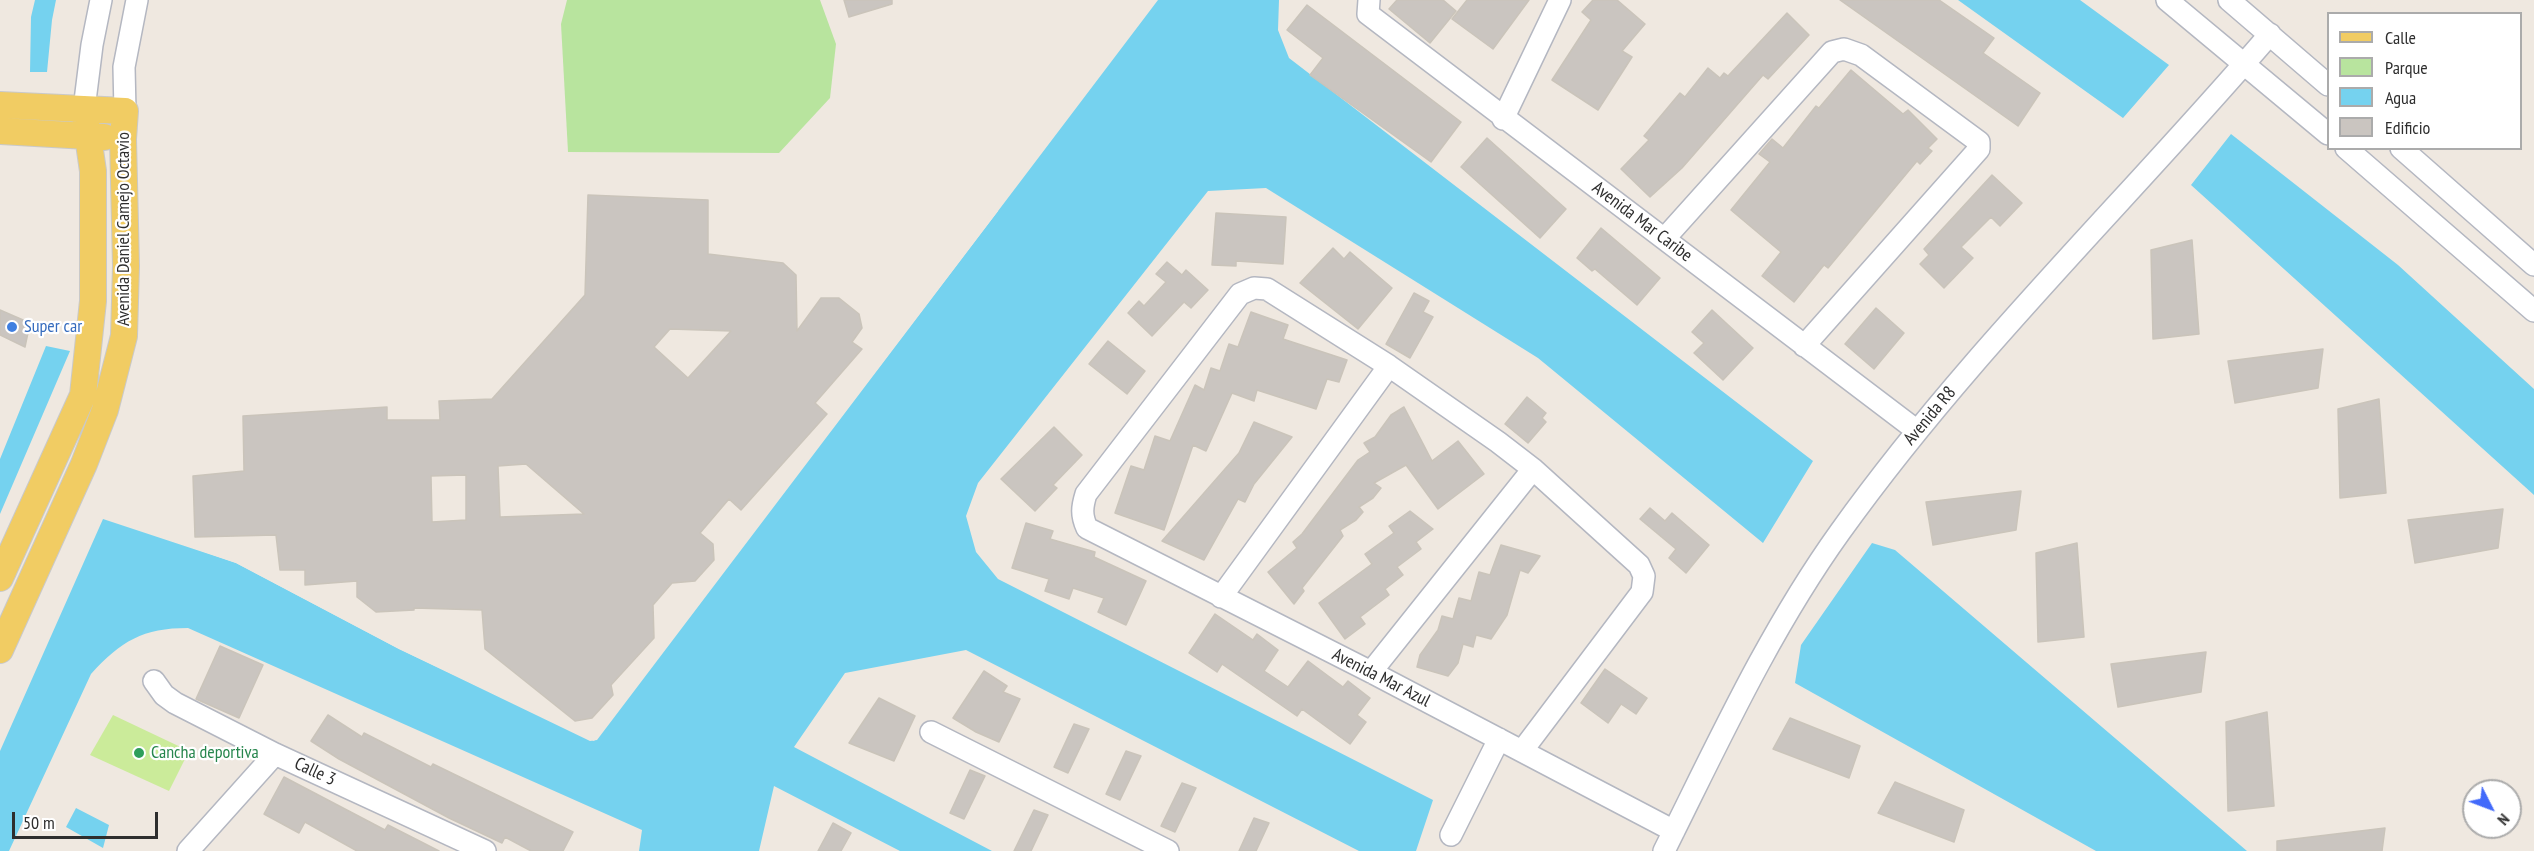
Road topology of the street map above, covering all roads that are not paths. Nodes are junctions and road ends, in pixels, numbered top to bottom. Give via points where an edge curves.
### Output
1 (101, 0) edge
2 (137, 0) edge
3 (1560, 0) edge
4 (2167, 0) edge
5 (2229, 0) edge
6 (1368, 7) edge
7 (2270, 34) junction
8 (2245, 63) junction
9 (2327, 84) edge
10 (3, 104) edge
11 (84, 109) junction
12 (125, 111) junction
13 (1503, 119) junction
14 (0, 130) edge
15 (2327, 133) edge
16 (89, 136) junction
17 (123, 139) junction
18 (2348, 150) edge
19 (2403, 150) edge
20 (1665, 238) junction
21 (2534, 265) edge
22 (2534, 311) edge
23 (1804, 345) junction
24 (1389, 366) junction
25 (1916, 430) junction
26 (1533, 469) junction
27 (0, 578) edge
28 (1221, 597) junction
29 (0, 650) edge
30 (1371, 672) junction
31 (153, 681) dead end
32 (931, 732) dead end
33 (1499, 738) junction
34 (1522, 751) junction
35 (275, 754) junction
36 (1674, 831) junction
37 (1451, 835) dead end
38 (188, 851) edge
39 (486, 851) edge
40 (1168, 851) edge
41 (1664, 851) edge

1 - 11 street, Avenida Daniel Camejo Octavio
2 - 12 street, Avenida Daniel Camejo Octavio via 124,67
3 - 13 street
4 - 8 street
5 - 7 street
6 - 13 street, Avenida Mar Caribe
7 - 8 street, Avenida R8
7 - 9 street
8 - 15 street
8 - 25 street, Avenida R8
10 - 11 main road
11 - 12 main road
11 - 16 main road, Avenida Daniel Camejo Octavio
12 - 17 main road, Avenida Daniel Camejo Octavio
13 - 20 street, Avenida Mar Caribe
14 - 16 main road
16 - 17 main road
16 - 27 main road, Avenida Daniel Camejo Octavio via 93,171 93,301 83,395
17 - 29 main road, Avenida Daniel Camejo Octavio via 124,336 97,432
18 - 22 street
19 - 21 street
20 - 23 street, Avenida Mar Caribe
20 - 23 street via 1832,52 1844,49 1861,55 1979,142 1979,148
23 - 25 street, Avenida Mar Caribe
24 - 26 street
24 - 28 street
24 - 28 street, Avenida Mar Azul via 1267,289 1254,288 1240,294 1086,494 1082,518 1087,528
25 - 36 street, Avenida R8 via 1838,535 1778,630
26 - 30 street
26 - 34 street via 1639,565 1645,583
28 - 30 street, Avenida Mar Azul
30 - 33 street, Avenida Mar Azul
31 - 35 street, Calle 3 via 175,703
32 - 40 street
33 - 34 street, Avenida Mar Azul
33 - 37 street
34 - 36 street, Avenida Mar Azul
35 - 38 street
35 - 39 street, Calle 3
36 - 41 street, Avenida R8

